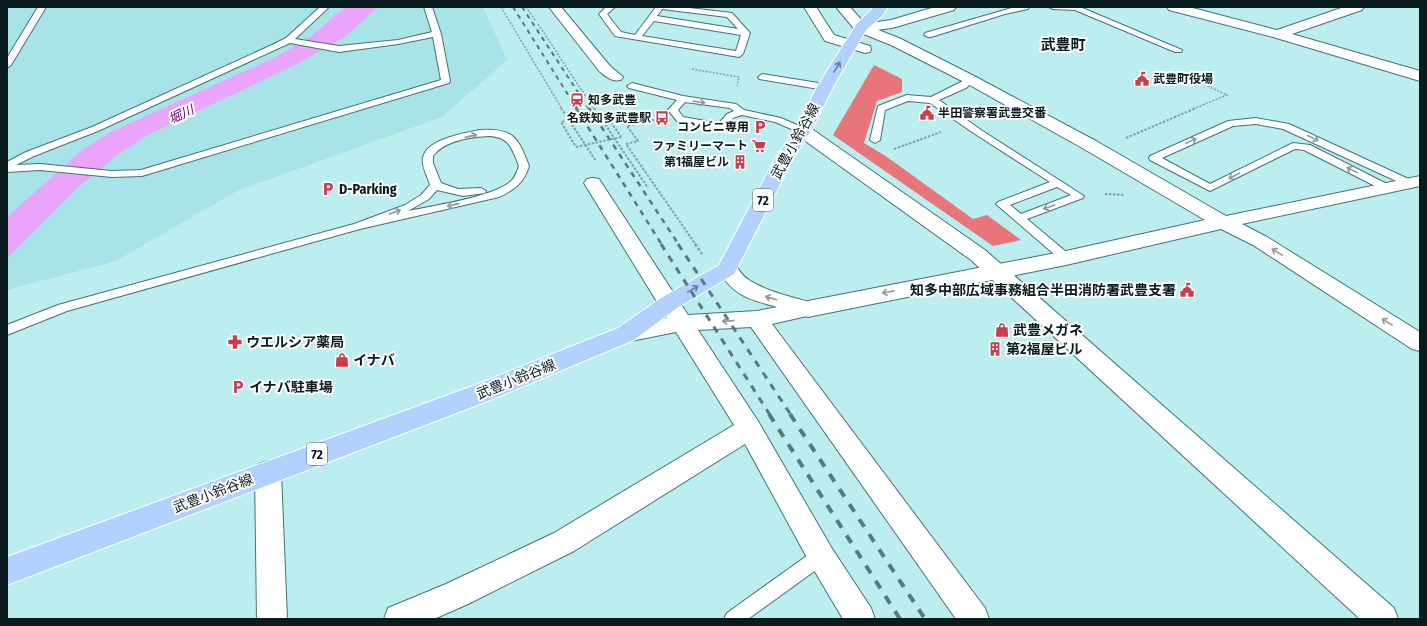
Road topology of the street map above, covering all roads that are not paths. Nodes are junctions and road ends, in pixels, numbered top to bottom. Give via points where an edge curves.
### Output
1 (42, 7) edge
2 (325, 7) edge
3 (428, 7) edge
4 (555, 7) edge
5 (611, 7) edge
6 (661, 7) edge
7 (810, 7) edge
8 (843, 7) edge
9 (881, 7) edge
10 (948, 7) edge
11 (1025, 7) edge
12 (1054, 7) edge
13 (1357, 7) edge
14 (1181, 8) edge
15 (652, 18) junction
16 (861, 28) junction
17 (746, 32) junction
18 (437, 34) junction
19 (1278, 34) junction
20 (928, 35) dead end
21 (637, 38) junction
22 (289, 40) junction
23 (858, 47) junction
24 (1178, 50) dead end
25 (7, 65) edge
26 (1420, 76) edge
27 (616, 77) dead end
28 (762, 77) dead end
29 (971, 80) junction
30 (632, 86) dead end
31 (825, 87) junction
32 (683, 99) junction
33 (932, 100) junction
34 (742, 112) junction
35 (802, 131) junction
36 (874, 140) road end
37 (7, 166) edge
38 (7, 169) edge
39 (522, 174) junction
40 (595, 174) road end
41 (1414, 182) edge
42 (1057, 183) junction
43 (436, 185) junction
44 (1387, 188) junction
45 (1020, 218) junction
46 (1222, 222) junction
47 (358, 226) junction
48 (1066, 258) junction
49 (995, 271) junction
50 (722, 273) junction
51 (669, 303) junction
52 (808, 309) junction
53 (757, 319) junction
54 (682, 323) junction
55 (7, 330) edge
56 (626, 334) junction
57 (1420, 343) edge
58 (749, 428) junction
59 (268, 472) junction
60 (821, 556) junction
61 (7, 571) edge
62 (272, 619) edge
63 (399, 619) edge
64 (733, 619) edge
65 (860, 619) edge
66 (974, 619) edge
67 (1383, 619) edge

1 - 25 lane
2 - 22 lane
3 - 18 lane
4 - 27 street via 605,69
5 - 21 lane via 603,14 618,34
6 - 15 lane
6 - 17 lane via 729,15
7 - 23 street via 829,38
8 - 16 street
9 - 16 main road, 武豊小鈴谷線 / 72
10 - 16 street via 892,24
11 - 20 lane
12 - 24 lane via 1076,8
13 - 19 street
14 - 19 street
15 - 17 lane
15 - 21 lane
16 - 23 main road, 武豊小鈴谷線 / 72
16 - 29 street via 896,42
17 - 21 lane via 739,54
18 - 22 lane via 392,43 339,49
18 - 38 lane via 446,81 142,172 112,174 40,167
19 - 26 street
22 - 37 lane via 96,130 30,154
31 -> 23 main road, 武豊小鈴谷線 / 72
28 - 31 lane
29 - 33 lane
29 - 46 street via 1090,144
30 - 32 lane
31 - 35 main road, 武豊小鈴谷線 / 72
32 -> 34 lane via 733,106
32 - 34 lane via 673,110 680,119 723,125 730,116
33 - 36 lane via 907,98 881,108
33 - 42 lane
34 - 35 lane via 778,120
35 - 49 street via 978,255
35 - 50 main road, 武豊小鈴谷線 / 72 via 785,157
39 - 43 lane via 508,183 472,193 446,190
43 -> 39 lane via 428,163 428,156 435,147 446,141 482,133 496,133 512,142 524,166
39 -> 47 lane via 514,186 495,195
40 - 51 street
41 - 44 street
44 -> 41 lane via 1306,147 1293,146 1210,188 1154,158 1231,123 1256,121 1286,126
42 - 45 lane via 1002,204
42 -> 45 lane via 1079,196
47 -> 43 lane via 409,207 425,197
44 - 46 street
45 - 48 lane
46 - 48 street
57 -> 46 street via 1260,241
47 - 55 lane via 63,308
48 - 49 street
49 -> 52 street
49 - 67 street
51 -> 50 main road, 武豊小鈴谷線 / 72
52 -> 50 street via 754,293
51 - 54 street
51 - 56 main road, 武豊小鈴谷線 / 72
52 - 53 street
53 -> 54 street
53 - 66 street
54 - 56 street
54 - 58 street
56 - 59 main road, 武豊小鈴谷線 / 72 via 479,394
58 - 60 street
58 - 63 street via 564,542
59 - 61 main road, 武豊小鈴谷線 / 72
59 - 62 street
60 - 64 lane
60 - 65 street

